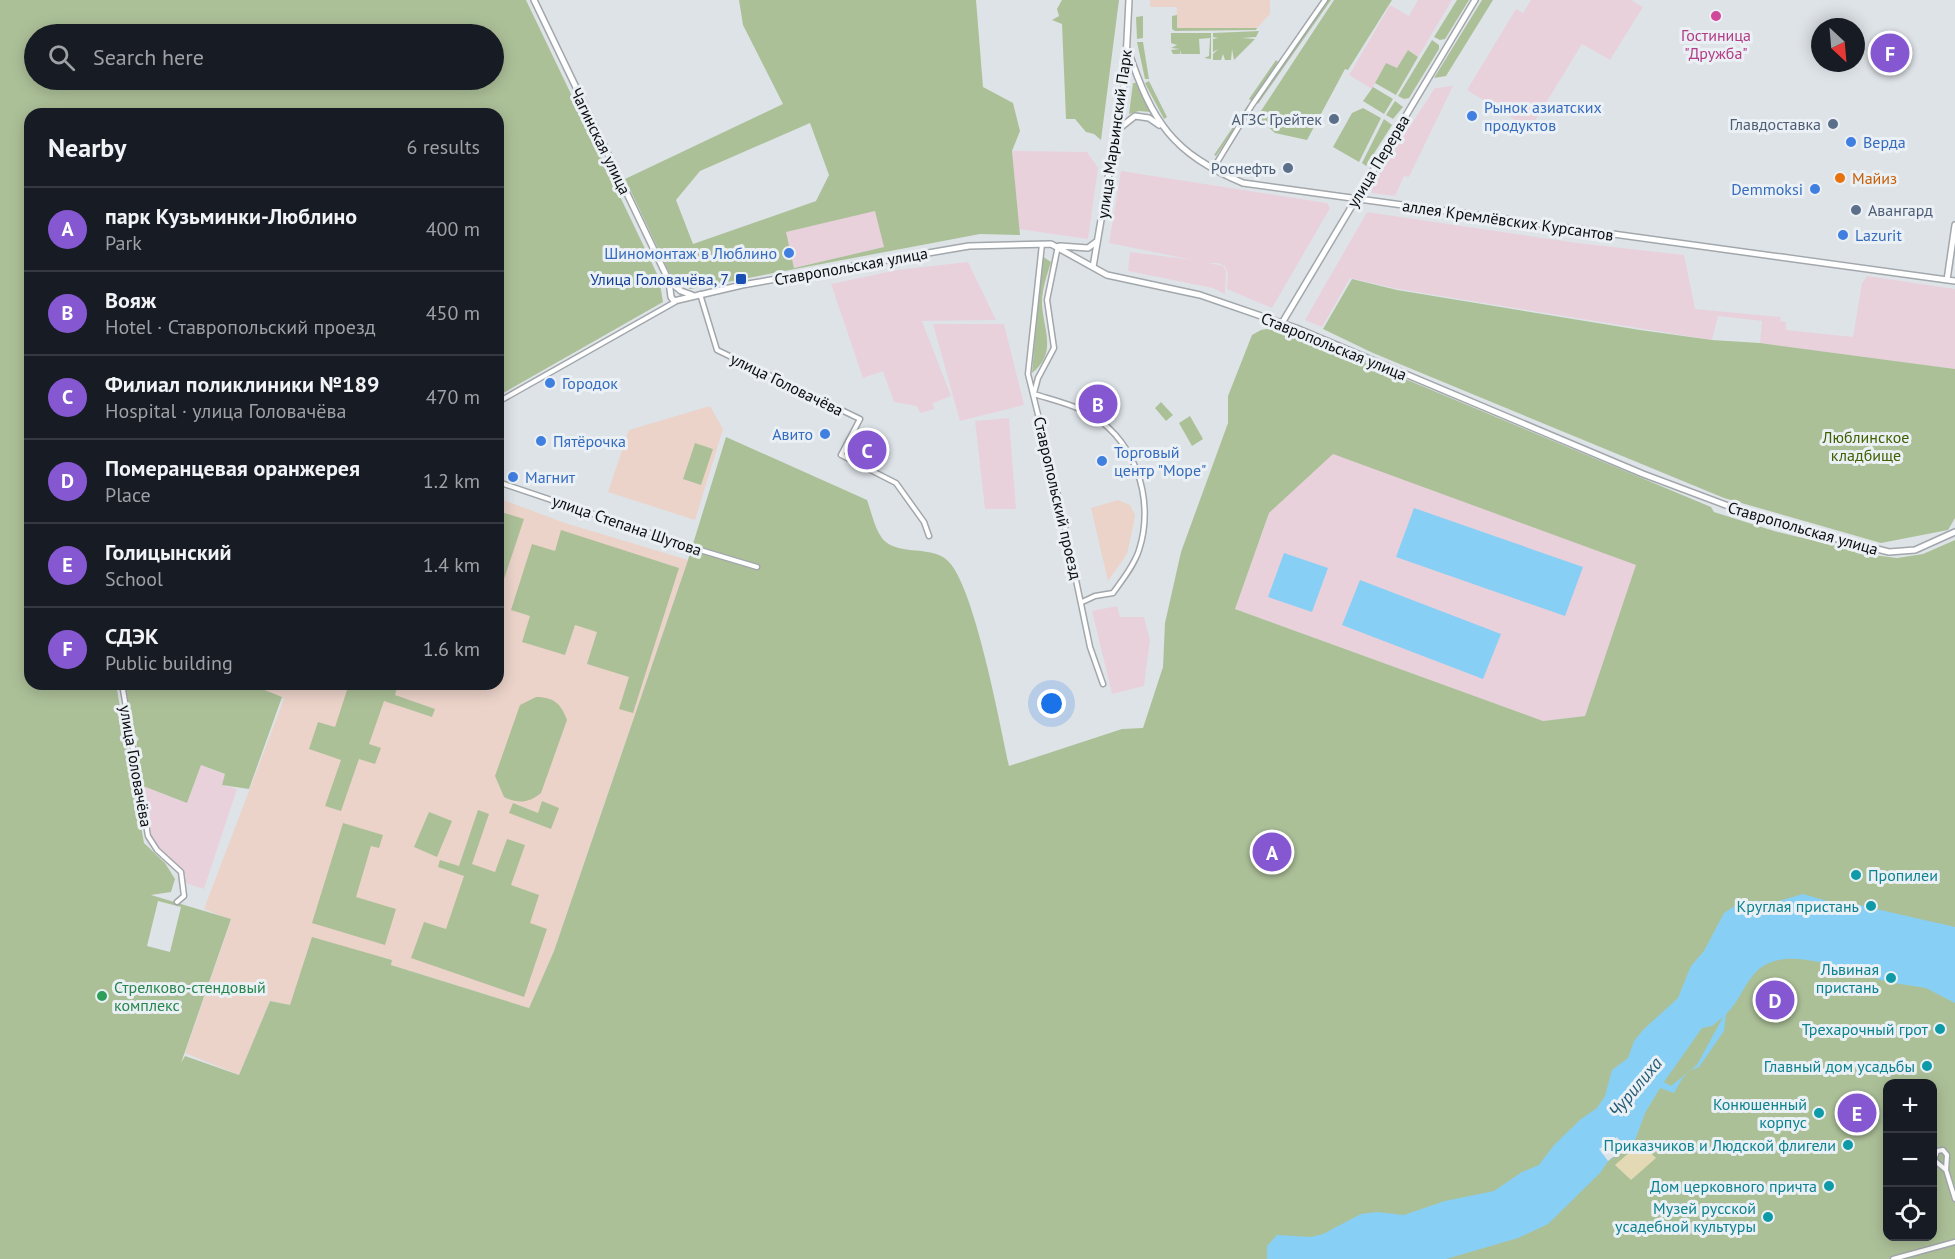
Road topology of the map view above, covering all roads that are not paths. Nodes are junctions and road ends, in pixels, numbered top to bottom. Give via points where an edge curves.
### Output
1 (534, 0) edge
2 (1130, 0) edge
3 (1325, 0) edge
4 (1475, 0) edge
5 (1128, 50) junction
6 (1165, 129) junction
7 (1115, 133) junction
8 (1212, 169) junction
9 (1354, 199) junction
10 (1955, 225) edge
11 (1098, 239) junction
12 (1043, 243) junction
13 (1058, 246) junction
14 (1093, 267) junction
15 (1947, 280) junction
16 (669, 281) junction
17 (1955, 281) edge
18 (680, 291) junction
19 (671, 294) junction
20 (697, 294) junction
21 (679, 301) junction
22 (665, 306) junction
23 (1282, 323) junction
24 (1034, 394) junction
25 (504, 399) edge
26 (504, 484) edge
27 (1955, 532) edge
28 (929, 536) dead end
29 (757, 567) dead end
30 (1082, 602) junction
31 (1103, 684) dead end
32 (123, 690) edge
33 (177, 902) dead end
34 (1937, 1151) edge
35 (1946, 1160) junction
36 (1937, 1163) joint
37 (1947, 1172) junction
38 (1955, 1199) edge
39 (1955, 1242) edge
40 (1893, 1259) edge

1 - 16 street, Чагинская улица
2 - 5 street, улица Марьинский Парк
3 - 8 street
4 - 9 street, улица Перерва
5 - 6 street, аллея Кремлёвских Курсантов via 1142,88
5 - 7 street, улица Марьинский Парк
6 - 7 street via 1149,118 1135,116
6 - 8 street, аллея Кремлёвских Курсантов via 1184,150
7 - 11 street, улица Марьинский Парк
8 - 9 street, аллея Кремлёвских Курсантов via 1243,183
9 - 15 street, аллея Кремлёвских Курсантов
9 - 23 street, улица Перерва
10 - 15 street
11 - 13 street via 1088,248
11 - 14 street, улица Марьинский Парк
12 - 13 street, Ставропольская улица
12 - 20 street, Ставропольская улица via 969,246
12 - 24 street, Ставропольский проезд via 1028,374
13 - 14 street, Ставропольская улица
13 - 24 street, Ставропольский проезд via 1047,300 1054,348
14 - 23 street, Ставропольская улица via 1107,274 1200,295
15 - 17 street, аллея Кремлёвских Курсантов
16 - 18 street, Чагинская улица
16 - 19 street, Чагинская улица
18 - 19 street
18 - 20 street, Ставропольская улица
18 - 21 street
19 - 21 street
19 - 22 street
20 - 21 street, Ставропольская улица
20 - 28 street, улица Головачёва via 717,350 860,419 841,455 896,483 924,522
21 - 22 street
22 - 25 street
23 - 27 street, Ставропольская улица via 1643,474 1771,522 1889,552 1915,549
24 - 30 street, Ставропольский проезд
24 - 30 street, Ставропольский проезд via 1082,410 1108,427 1132,459 1146,501 1134,561 1113,593
26 - 29 street, улица Степана Шутова
30 - 31 street, Ставропольский проезд via 1090,647
32 - 33 street, улица Головачёва via 148,836 181,872 184,896
34 - 35 street via 1945,1152
35 - 36 street
35 - 37 street
36 - 37 street
37 - 38 street
39 - 40 street

